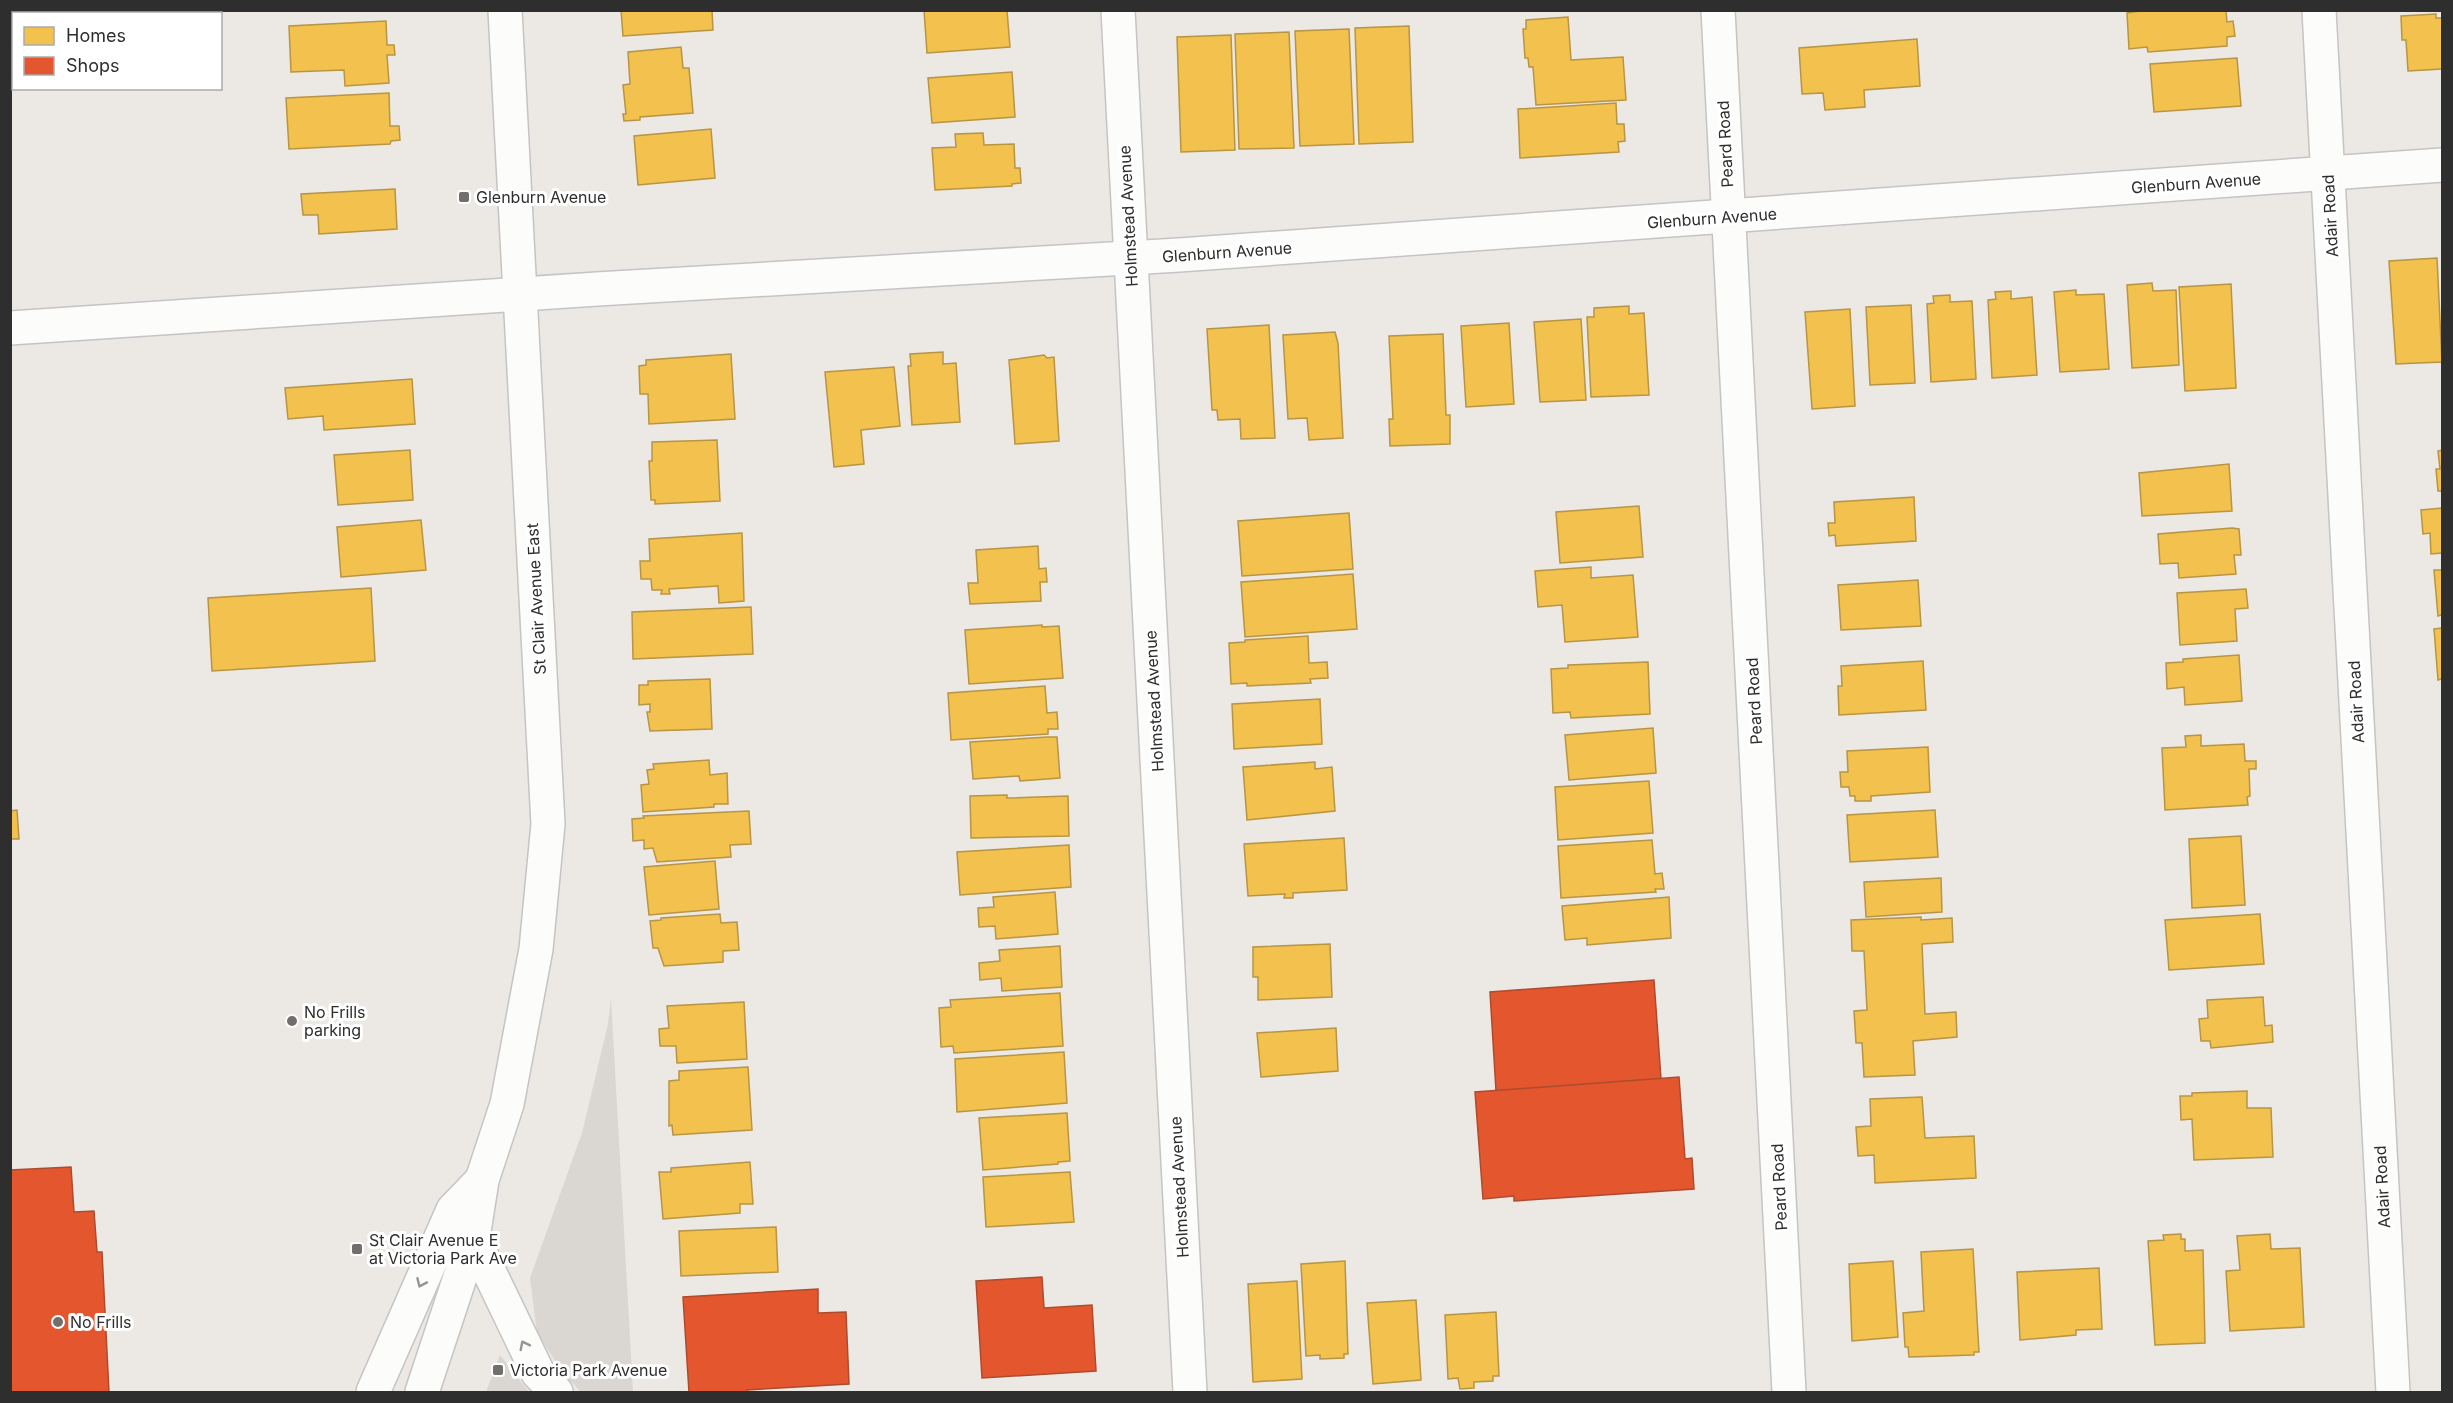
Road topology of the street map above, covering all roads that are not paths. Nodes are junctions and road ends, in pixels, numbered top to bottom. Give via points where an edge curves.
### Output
1 (505, 10) edge
2 (1118, 10) edge
3 (1718, 10) edge
4 (2319, 10) edge
5 (2442, 165) edge
6 (2328, 173) junction
7 (1730, 217) junction
8 (1129, 258) junction
9 (520, 295) junction
10 (10, 328) edge
11 (482, 1180) junction
12 (473, 1238) junction
13 (373, 1392) edge
14 (422, 1392) edge
15 (556, 1392) edge
16 (1190, 1392) edge
17 (1789, 1392) edge
18 (2393, 1392) edge

1 - 9 street, St Clair Avenue East
2 - 8 street, Holmstead Avenue
3 - 7 street, Peard Road
4 - 6 street, Adair Road
5 - 6 street, Glenburn Avenue
6 - 7 street, Glenburn Avenue
6 - 18 street, Adair Road
7 - 8 street, Glenburn Avenue
7 - 17 street, Peard Road
8 - 9 street, Glenburn Avenue
8 - 16 street, Holmstead Avenue
9 - 10 street, Glenburn Avenue
9 - 11 street, St Clair Avenue East via 548,824 536,949 518,1048 507,1104
11 - 12 street, St Clair Avenue East
11 -> 13 street, St Clair Avenue East via 453,1210
12 - 14 street, St Clair Avenue East
15 -> 12 street via 538,1372

